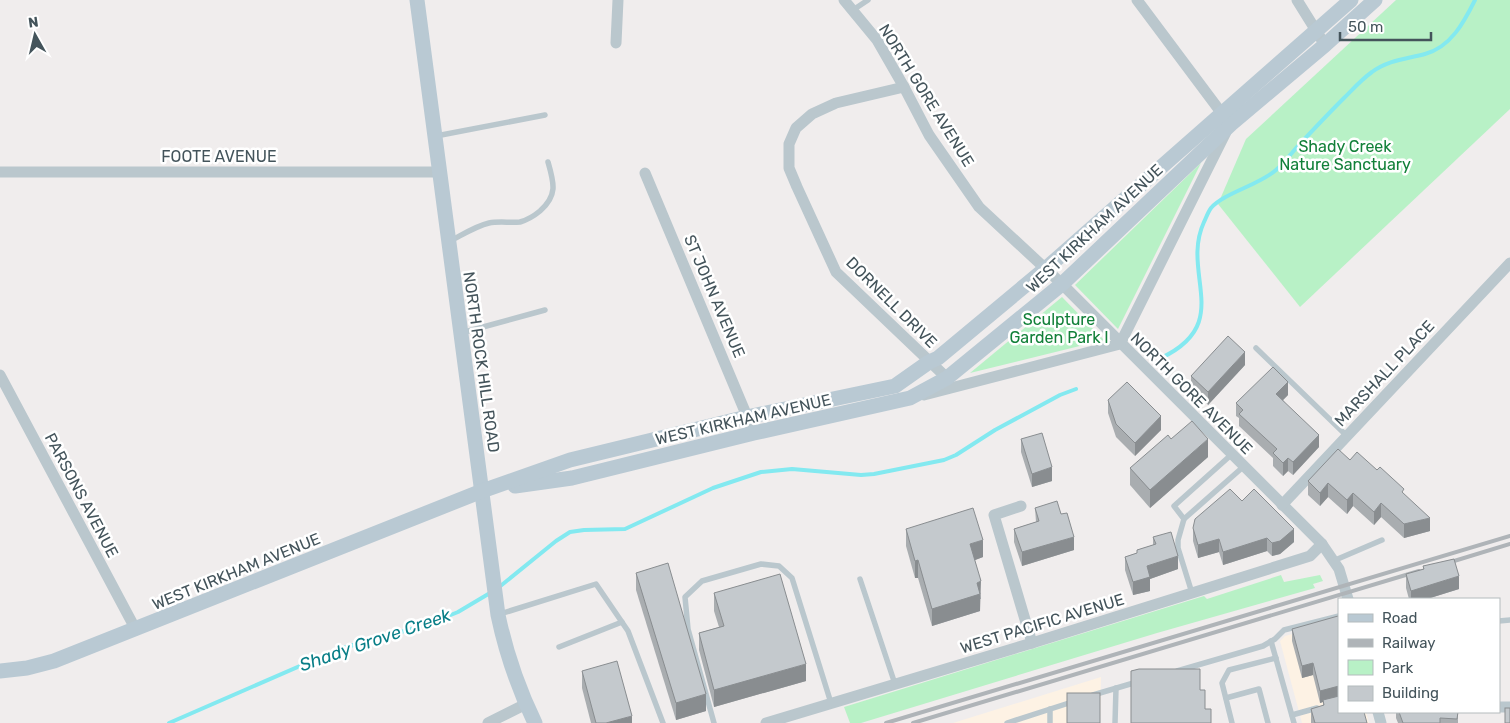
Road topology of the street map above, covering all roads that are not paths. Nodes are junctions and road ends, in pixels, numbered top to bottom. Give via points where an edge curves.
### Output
1 (417, 0) edge
2 (618, 0) edge
3 (844, 0) edge
4 (868, 0) edge
5 (1137, 0) edge
6 (1297, 0) edge
7 (1351, 0) edge
8 (1375, 0) edge
9 (853, 10) junction
10 (1316, 32) junction
11 (616, 43) dead end
12 (1325, 45) junction
13 (904, 87) junction
14 (545, 115) dead end
15 (1226, 119) junction
16 (434, 137) junction
17 (548, 162) dead end
18 (0, 172) edge
19 (438, 172) junction
20 (645, 173) dead end
21 (448, 242) junction
22 (1510, 263) edge
23 (1045, 268) junction
24 (1062, 284) junction
25 (545, 310) dead end
26 (461, 333) junction
27 (1120, 344) junction
28 (1256, 348) dead end
29 (929, 362) junction
30 (0, 375) edge
31 (947, 378) junction
32 (910, 398) junction
33 (747, 417) junction
34 (754, 432) junction
35 (1347, 436) junction
36 (1232, 455) junction
37 (1243, 467) junction
38 (482, 491) junction
39 (1282, 505) junction
40 (1021, 506) dead end
41 (1184, 519) junction
42 (1382, 540) dead end
43 (1322, 544) junction
44 (1333, 561) junction
45 (860, 579) dead end
46 (1192, 593) junction
47 (1348, 598) edge
48 (497, 610) junction
49 (1338, 616) edge
50 (622, 622) junction
51 (136, 630) junction
52 (1271, 641) junction
53 (1032, 643) junction
54 (559, 647) dead end
55 (1276, 658) junction
56 (0, 671) edge
57 (1171, 672) edge
58 (1143, 680) edge
59 (895, 684) junction
60 (1116, 688) junction
61 (1087, 697) edge
62 (1226, 698) junction
63 (1078, 700) edge
64 (831, 703) junction
65 (526, 704) junction
66 (1320, 708) edge
67 (1050, 709) junction
68 (1292, 715) junction
69 (488, 723) edge
70 (535, 723) edge
71 (663, 723) edge
72 (714, 723) edge
73 (766, 723) edge
74 (1007, 723) edge
75 (1050, 723) edge
76 (1115, 723) edge
77 (1232, 723) edge
78 (1268, 723) edge
79 (1294, 723) edge

1 - 16 street, NORTH ROCK HILL ROAD
2 - 11 street
3 - 9 street, NORTH GORE AVENUE
4 - 9 lane
5 - 15 street
6 - 10 street
7 - 10 street, WEST KIRKHAM AVENUE
8 - 12 street, WEST KIRKHAM AVENUE
9 - 13 street, NORTH GORE AVENUE via 876,40
10 - 12 street
10 - 15 street, WEST KIRKHAM AVENUE
12 - 15 street, WEST KIRKHAM AVENUE
13 - 23 street, NORTH GORE AVENUE via 929,136 979,207
13 - 29 street, DORNELL DRIVE via 836,103 812,114 796,128 789,144 789,168 836,272
14 - 16 lane
15 - 23 street, WEST KIRKHAM AVENUE
15 - 24 street, WEST KIRKHAM AVENUE
15 - 27 street
16 - 19 street, NORTH ROCK HILL ROAD
17 - 21 lane via 553,180 552,195 549,203 536,214 518,222 488,223
18 - 19 street, FOOTE AVENUE
19 - 21 street, NORTH ROCK HILL ROAD
20 - 33 street, ST JOHN AVENUE
21 - 26 street, NORTH ROCK HILL ROAD
22 - 35 street, MARSHALL PLACE
23 - 24 street, NORTH GORE AVENUE
23 - 29 street, WEST KIRKHAM AVENUE via 938,358
24 - 27 street, NORTH GORE AVENUE
24 - 31 street, WEST KIRKHAM AVENUE
25 - 26 lane
26 - 38 street, NORTH ROCK HILL ROAD
27 - 32 street
27 - 36 street, NORTH GORE AVENUE
28 - 35 lane
29 - 31 street, DORNELL DRIVE
29 - 33 street, WEST KIRKHAM AVENUE via 896,386
30 - 51 street, PARSONS AVENUE
31 - 32 street, WEST KIRKHAM AVENUE
32 - 34 street, WEST KIRKHAM AVENUE
33 - 34 street, ST JOHN AVENUE
33 - 38 street, WEST KIRKHAM AVENUE via 570,460
34 - 38 street, WEST KIRKHAM AVENUE via 572,478
35 - 39 street, MARSHALL PLACE
36 - 37 street, NORTH GORE AVENUE
36 - 41 lane via 1174,506
37 - 39 street, NORTH GORE AVENUE
37 - 41 lane
38 - 48 street, NORTH ROCK HILL ROAD
38 - 51 street, WEST KIRKHAM AVENUE
39 - 43 street, NORTH GORE AVENUE
40 - 53 street via 994,515
41 - 46 lane via 1178,548
42 - 44 lane
43 - 44 street, NORTH GORE AVENUE
43 - 46 street, WEST PACIFIC AVENUE via 1310,556
44 - 47 street, NORTH GORE AVENUE via 1339,569
45 - 59 lane
46 - 53 street, WEST PACIFIC AVENUE
48 - 50 lane via 596,584
48 - 65 street, NORTH ROCK HILL ROAD via 507,656
49 - 52 lane via 1284,630
50 - 54 lane
50 - 71 lane
51 - 56 street, WEST KIRKHAM AVENUE via 54,661
52 - 55 lane
52 - 57 lane
53 - 59 street, WEST PACIFIC AVENUE
55 - 62 lane via 1229,670 1222,683
55 - 68 lane
58 - 60 lane
59 - 64 street, WEST PACIFIC AVENUE
60 - 61 lane
60 - 76 lane
62 - 77 lane
62 - 78 lane via 1259,689
63 - 67 lane
64 - 72 lane via 792,578 779,566 760,564 702,582 685,597 688,629
64 - 73 street, WEST PACIFIC AVENUE
65 - 69 street
65 - 70 street, NORTH ROCK HILL ROAD
66 - 68 lane
67 - 74 lane
67 - 75 lane
68 - 79 lane

